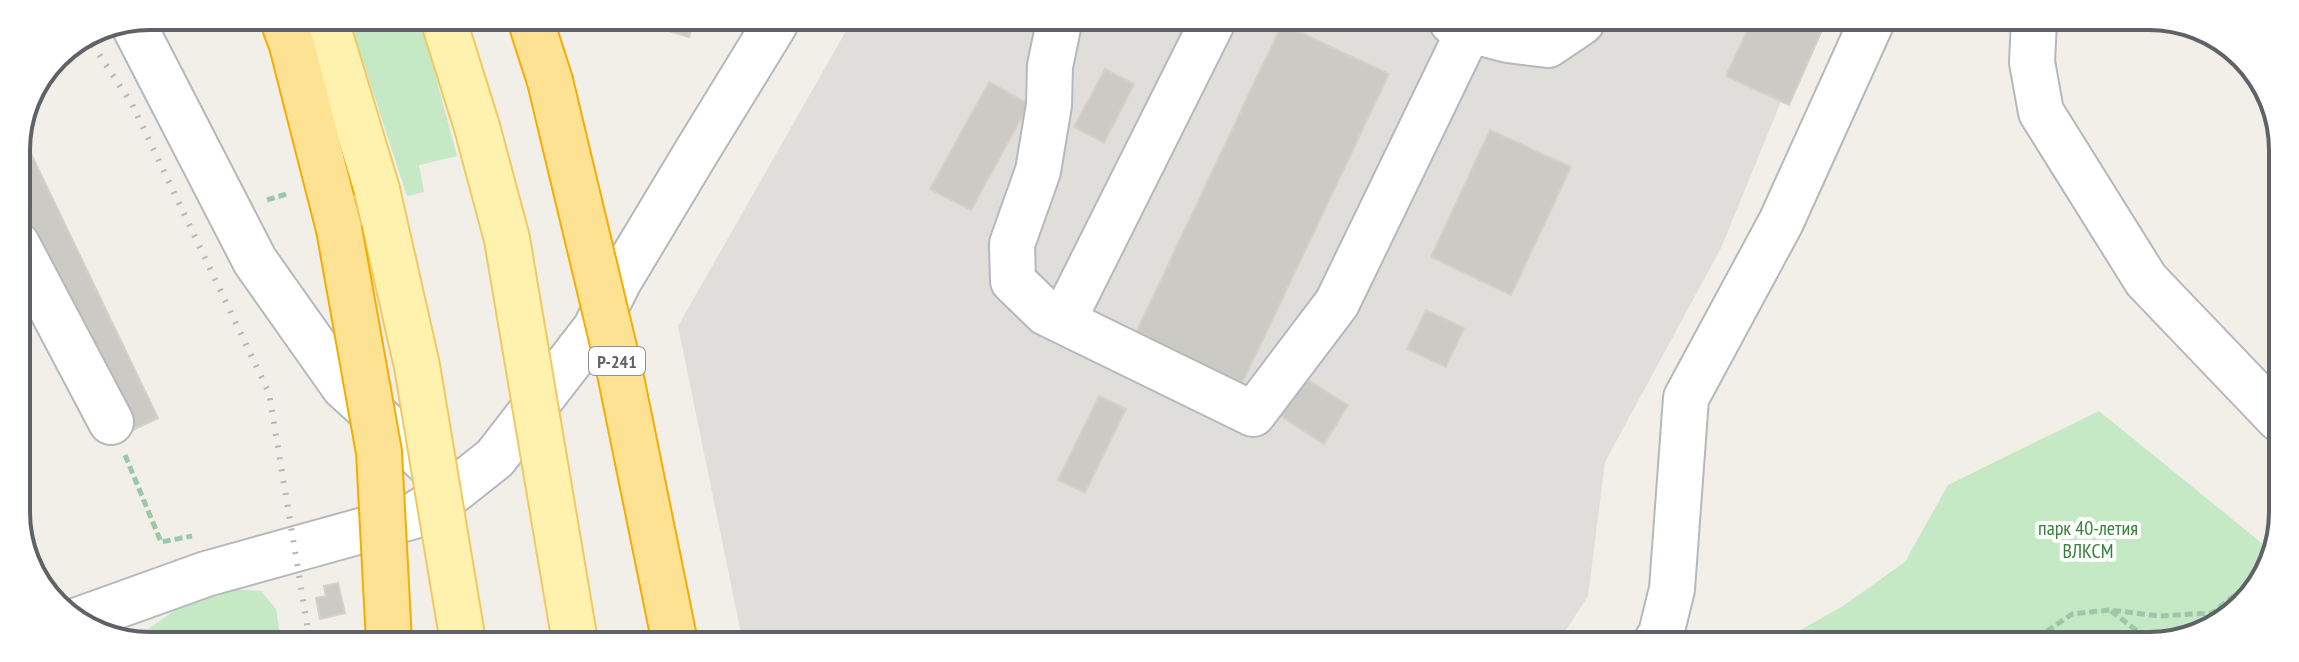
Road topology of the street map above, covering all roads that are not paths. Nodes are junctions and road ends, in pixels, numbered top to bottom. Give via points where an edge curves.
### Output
1 (286, 30) edge
2 (329, 30) edge
3 (447, 30) edge
4 (534, 30) edge
5 (771, 30) edge
6 (1058, 30) edge
7 (1208, 30) edge
8 (1458, 30) edge
9 (1474, 30) edge
10 (1570, 30) edge
11 (1868, 30) edge
12 (2034, 30) edge
13 (137, 31) edge
14 (30, 269) edge
15 (1063, 321) junction
16 (2269, 409) edge
17 (111, 422) road end
18 (456, 489) junction
19 (90, 616) edge
20 (388, 632) edge
21 (461, 632) edge
22 (573, 632) edge
23 (673, 632) edge
24 (1661, 632) edge

1 - 20 highway, bridge via 339,229 379,452
2 - 21 main road, bridge via 377,190 417,366
3 - 22 main road, bridge via 507,239
4 - 23 highway, Р-241, bridge via 620,373
5 - 18 street via 595,329 495,458
6 - 15 street via 1038,171 1012,244 1013,281 1046,313
7 - 15 street
8 - 15 street via 1337,303 1253,414
9 - 10 street via 1548,45
11 - 24 street via 1781,222 1686,398 1672,589
12 - 16 street via 2032,62 2041,112 2146,280
13 - 18 street via 255,261 344,387
14 - 17 street
18 - 19 street via 411,517 206,574

